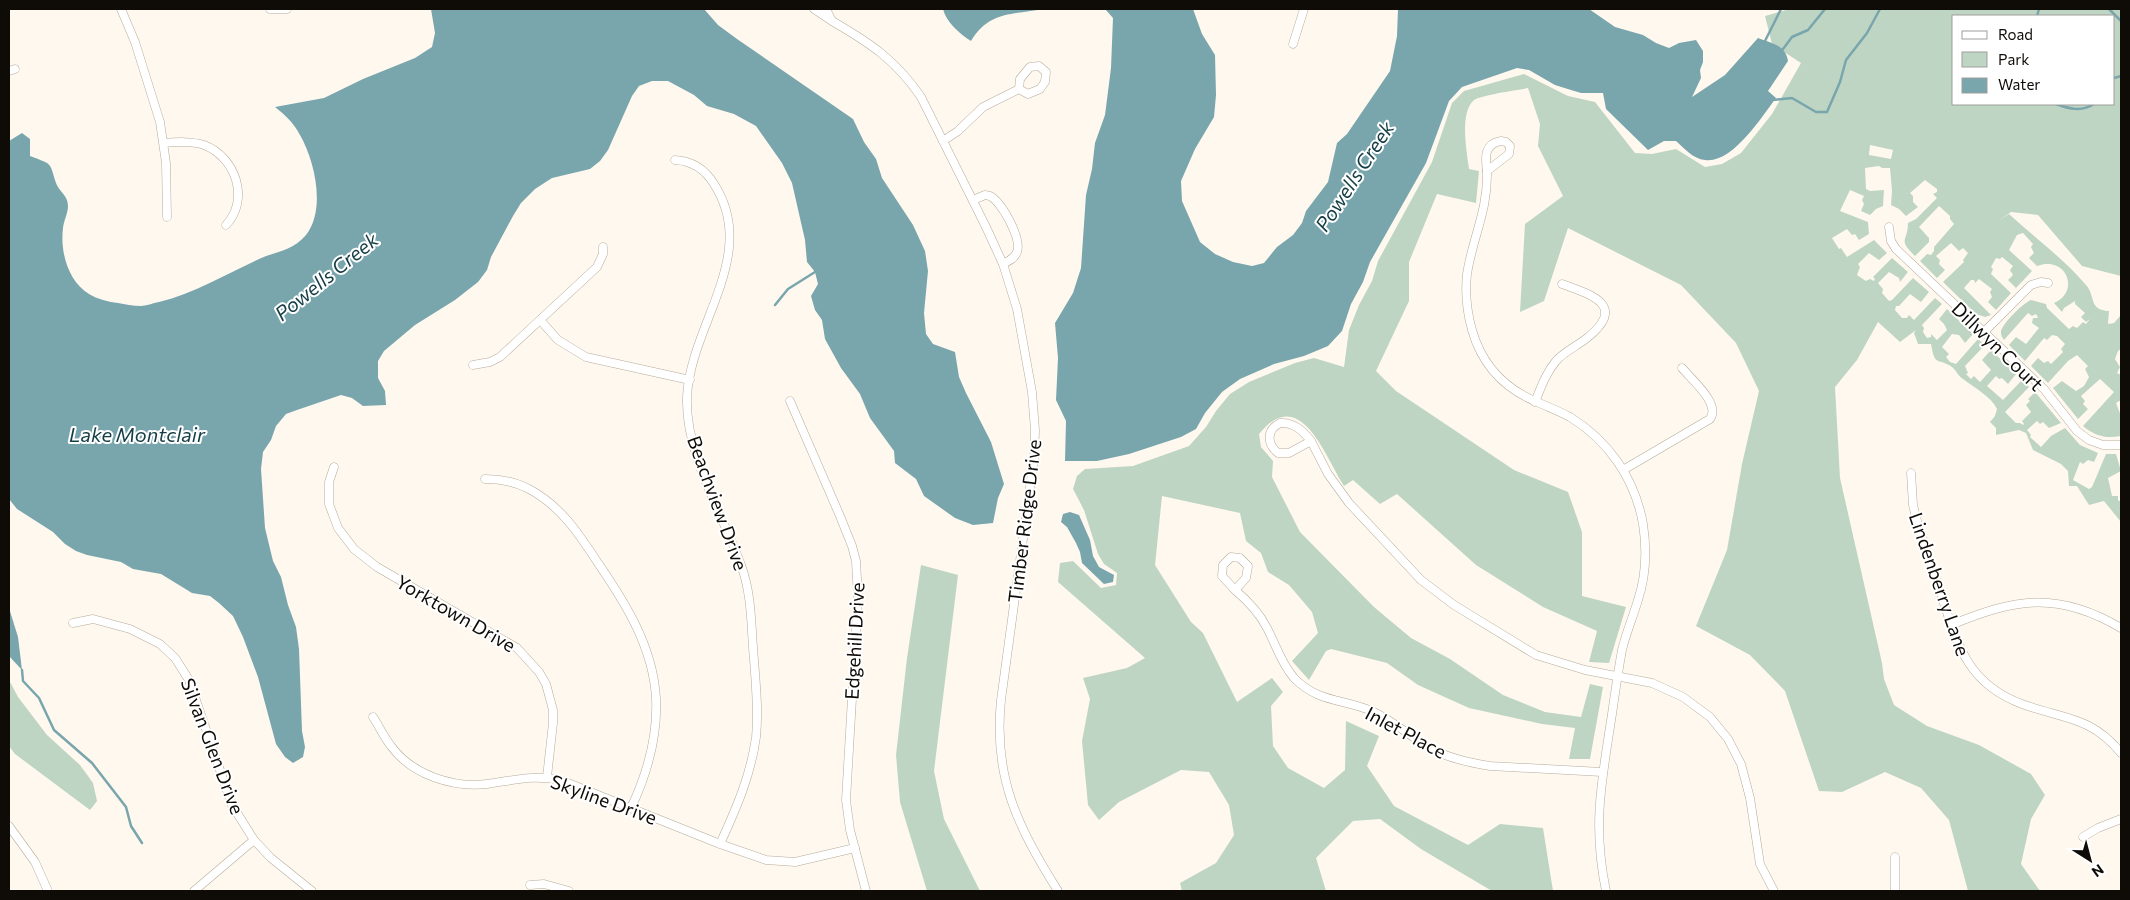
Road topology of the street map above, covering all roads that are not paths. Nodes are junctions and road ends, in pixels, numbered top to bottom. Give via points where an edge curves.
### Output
1 (122, 9) edge
2 (270, 9) edge
3 (287, 9) edge
4 (814, 9) edge
5 (826, 9) edge
6 (1304, 9) edge
7 (832, 21) junction
8 (1293, 44) dead end
9 (1018, 89) dead end
10 (943, 141) junction
11 (164, 144) junction
12 (675, 160) dead end
13 (1487, 171) dead end
14 (973, 200) junction
15 (167, 217) dead end
16 (226, 225) dead end
17 (1888, 226) dead end
18 (603, 247) dead end
19 (1003, 264) junction
20 (2048, 283) dead end
21 (1562, 284) dead end
22 (540, 320) junction
23 (1984, 332) junction
24 (473, 365) dead end
25 (1682, 368) dead end
26 (690, 380) junction
27 (790, 401) dead end
28 (1535, 402) junction
29 (1311, 441) junction
30 (2121, 445) edge
31 (334, 467) dead end
32 (1623, 470) junction
33 (1911, 473) dead end
34 (485, 479) dead end
35 (1235, 590) dead end
36 (73, 623) dead end
37 (1951, 625) junction
38 (2121, 628) edge
39 (1617, 677) junction
40 (373, 717) dead end
41 (2121, 753) edge
42 (1602, 772) junction
43 (547, 777) junction
44 (631, 808) junction
45 (2121, 819) edge
46 (9, 826) edge
47 (2083, 837) dead end
48 (254, 840) junction
49 (720, 844) junction
50 (855, 848) junction
51 (1895, 857) dead end
52 (530, 885) dead end
53 (48, 891) edge
54 (194, 891) edge
55 (312, 891) edge
56 (570, 891) edge
57 (866, 891) edge
58 (1058, 891) edge
59 (1606, 891) edge
60 (1774, 891) edge
61 (1895, 891) edge

1 - 11 street via 160,122
2 - 3 street
4 - 7 street, Timber Ridge Drive
5 - 7 street
6 - 8 street
7 - 10 street, Timber Ridge Drive via 875,47 899,68 920,97
9 - 10 street via 983,107
10 - 14 street, Timber Ridge Drive
11 - 15 street
11 - 16 street via 194,142 219,154 230,166 237,182 238,198 236,212
12 - 26 street, Beachview Drive via 697,166 713,182 726,206 731,235 728,261
13 - 28 street via 1486,201 1467,273 1472,329 1478,349 1493,373 1502,383
14 - 19 street, Timber Ridge Drive
14 - 19 street via 990,196 1008,219 1018,247 1014,257
17 - 23 street, Dillwyn Court via 1896,249
18 - 22 street via 597,266
19 - 58 street, Timber Ridge Drive via 1017,309 1028,364 1035,430 999,735 1009,796 1017,819
20 - 23 street via 2031,285
21 - 28 street via 1603,304 1605,319 1556,361
22 - 24 street via 500,357
22 - 26 street via 558,340 586,357
23 - 30 street, Dillwyn Court via 2044,389 2083,436 2103,445
25 - 32 street via 1713,405 1713,416
26 - 49 street, Beachview Drive via 687,398 692,440 741,564 751,610 756,736 746,780
27 - 50 street, Edgehill Drive via 856,561 858,597 846,800
28 - 32 street via 1553,408 1586,428 1604,444
29 - 29 street via 1301,430 1285,423 1275,426 1269,434 1270,445 1284,454
29 - 39 street via 1328,474 1349,503 1431,589 1536,655
31 - 43 street, Yorktown Drive via 329,482 329,504 338,528 354,549 377,567 517,648 539,672 553,710
32 - 39 street via 1639,506 1646,564
33 - 37 street, Lindenberry Lane via 1917,521
34 - 44 street via 519,484 562,513 620,596 640,635 654,681 655,723 648,767
35 - 42 street, Inlet Place via 1259,614 1283,663 1314,694 1371,711 1434,750 1472,763
36 - 48 street, Silvan Glen Drive via 93,619 130,629 160,644 175,658 189,680 228,798
37 - 38 street via 1995,609 2036,601 2080,608
37 - 41 street, Lindenberry Lane via 1964,659 1994,690 2024,704 2092,727
39 - 42 street
39 - 60 street via 1652,683 1683,697 1710,717 1728,739 1746,778 1756,850 1765,878
40 - 43 street, Skyline Drive via 401,757 422,772 441,779 484,784
42 - 59 street via 1598,819
43 - 44 street, Skyline Drive via 576,785
44 - 49 street, Skyline Drive
45 - 47 street
46 - 53 street via 35,862
48 - 54 street
48 - 55 street, Silvan Glen Drive
49 - 50 street, Skyline Drive via 755,857 781,862 807,860
50 - 57 street, Edgehill Drive
51 - 61 street
52 - 56 street via 544,884

